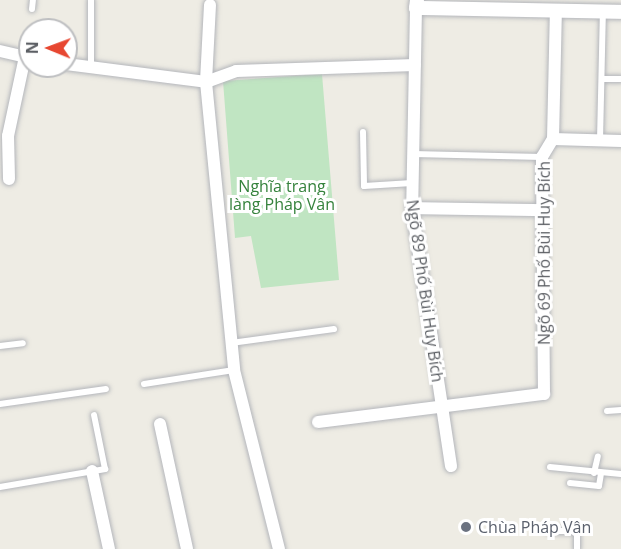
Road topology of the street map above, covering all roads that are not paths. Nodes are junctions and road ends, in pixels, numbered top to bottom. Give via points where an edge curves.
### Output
1 (33, 0) edge
2 (91, 0) edge
3 (416, 4) edge
4 (210, 5) dead end
5 (526, 5) edge
6 (32, 9) dead end
7 (556, 11) junction
8 (603, 12) junction
9 (621, 12) edge
10 (0, 51) edge
11 (18, 55) edge
12 (415, 65) junction
13 (78, 66) edge
14 (91, 69) junction
15 (22, 78) edge
16 (602, 79) junction
17 (621, 79) edge
18 (206, 82) junction
19 (363, 132) dead end
20 (553, 139) junction
21 (600, 141) junction
22 (621, 141) edge
23 (412, 154) junction
24 (542, 157) junction
25 (9, 179) dead end
26 (412, 183) junction
27 (412, 208) junction
28 (542, 210) junction
29 (334, 329) dead end
30 (23, 343) dead end
31 (231, 343) junction
32 (0, 346) edge
33 (234, 370) junction
34 (144, 384) dead end
35 (106, 389) dead end
36 (440, 403) junction
37 (0, 404) edge
38 (621, 410) edge
39 (607, 411) dead end
40 (94, 415) dead end
41 (318, 422) dead end
42 (160, 424) dead end
43 (598, 456) dead end
44 (451, 466) dead end
45 (550, 467) dead end
46 (92, 471) junction
47 (598, 473) junction
48 (621, 474) edge
49 (570, 483) dead end
50 (0, 487) edge
51 (549, 531) dead end
52 (109, 549) edge
53 (187, 549) edge
54 (279, 549) edge
55 (577, 549) edge

1 - 6 lane
2 - 14 lane
3 - 5 street
3 - 12 street, Ngõ 89 Phố Bùi Huy Bích
4 - 18 street
5 - 7 street
7 - 8 street
7 - 20 street, Ngõ 69 Phố Bùi Huy Bích
8 - 9 street
8 - 16 lane
10 - 11 street
12 - 18 street via 236,71
12 - 23 street, Ngõ 89 Phố Bùi Huy Bích
13 - 14 street
14 - 18 street
15 - 25 street via 8,136
16 - 17 lane
16 - 21 lane
18 - 31 street
19 - 26 lane via 364,186
20 - 21 street
20 - 24 street, Ngõ 69 Phố Bùi Huy Bích
21 - 22 street
23 - 24 lane
23 - 26 street, Ngõ 89 Phố Bùi Huy Bích
24 - 28 street, Ngõ 69 Phố Bùi Huy Bích
26 - 27 street, Ngõ 89 Phố Bùi Huy Bích
27 - 28 street
27 - 36 street, Ngõ 89 Phố Bùi Huy Bích
28 - 36 street, Ngõ 69 Phố Bùi Huy Bích via 544,394
29 - 31 lane
30 - 32 lane
31 - 33 street
33 - 34 lane
33 - 54 street
35 - 37 lane
36 - 41 street
36 - 44 street, Ngõ 89 Phố Bùi Huy Bích
38 - 39 lane
40 - 46 lane via 105,469
42 - 53 street
43 - 47 lane
45 - 47 lane
46 - 50 lane
46 - 52 street
47 - 48 lane
47 - 49 lane via 599,486
51 - 55 lane via 578,531

